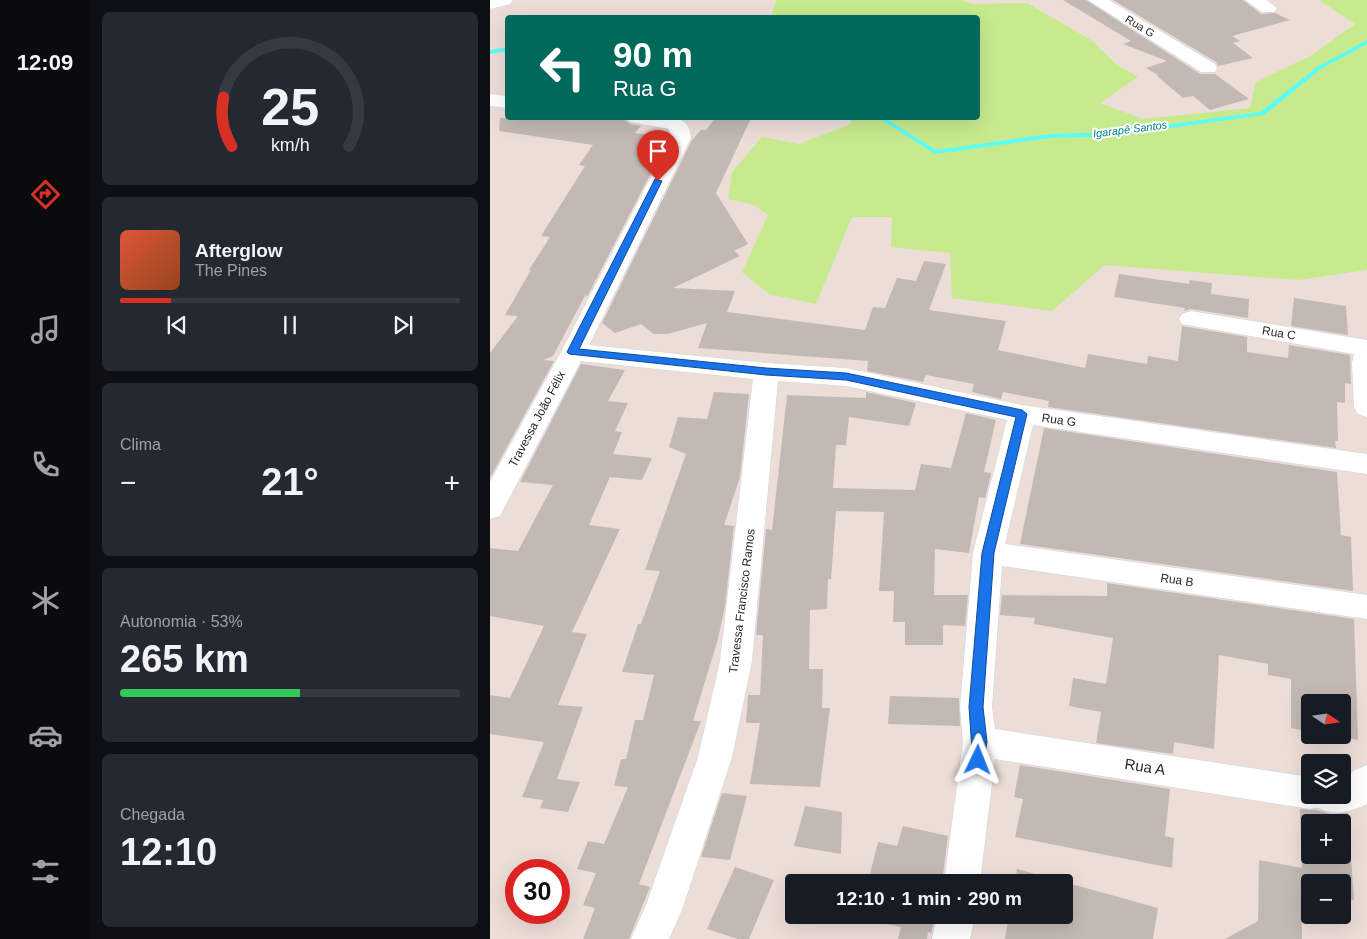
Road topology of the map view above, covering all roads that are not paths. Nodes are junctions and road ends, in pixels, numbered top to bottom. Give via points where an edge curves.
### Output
1 (504, 0) edge
2 (1097, 0) edge
3 (490, 4) edge
4 (1208, 68) dead end
5 (490, 100) edge
6 (505, 102) edge
7 (650, 120) edge
8 (1191, 319) dead end
9 (1367, 348) edge
10 (573, 352) junction
11 (1367, 353) edge
12 (766, 372) junction
13 (1367, 408) edge
14 (1022, 414) junction
15 (1367, 464) edge
16 (490, 508) edge
17 (988, 553) junction
18 (1367, 607) edge
19 (980, 742) junction
20 (1301, 791) edge
21 (963, 874) edge
22 (954, 924) edge
23 (650, 939) edge
24 (951, 939) edge

1 - 3 street
2 - 4 street, Rua G
5 - 6 street
7 - 10 street, Travessa João Félix via 676,124 680,138
8 - 9 street, Rua C
10 - 12 street, Rua G
10 - 16 street, Travessa João Félix
11 - 13 street
12 - 14 street, Rua G via 846,377
12 - 23 street, Travessa Francisco Ramos via 736,661 715,757
14 - 15 street, Rua G
14 - 17 street
17 - 18 street, Rua B
17 - 19 street via 976,707
19 - 20 street, Rua A
19 - 21 street
22 - 24 street

